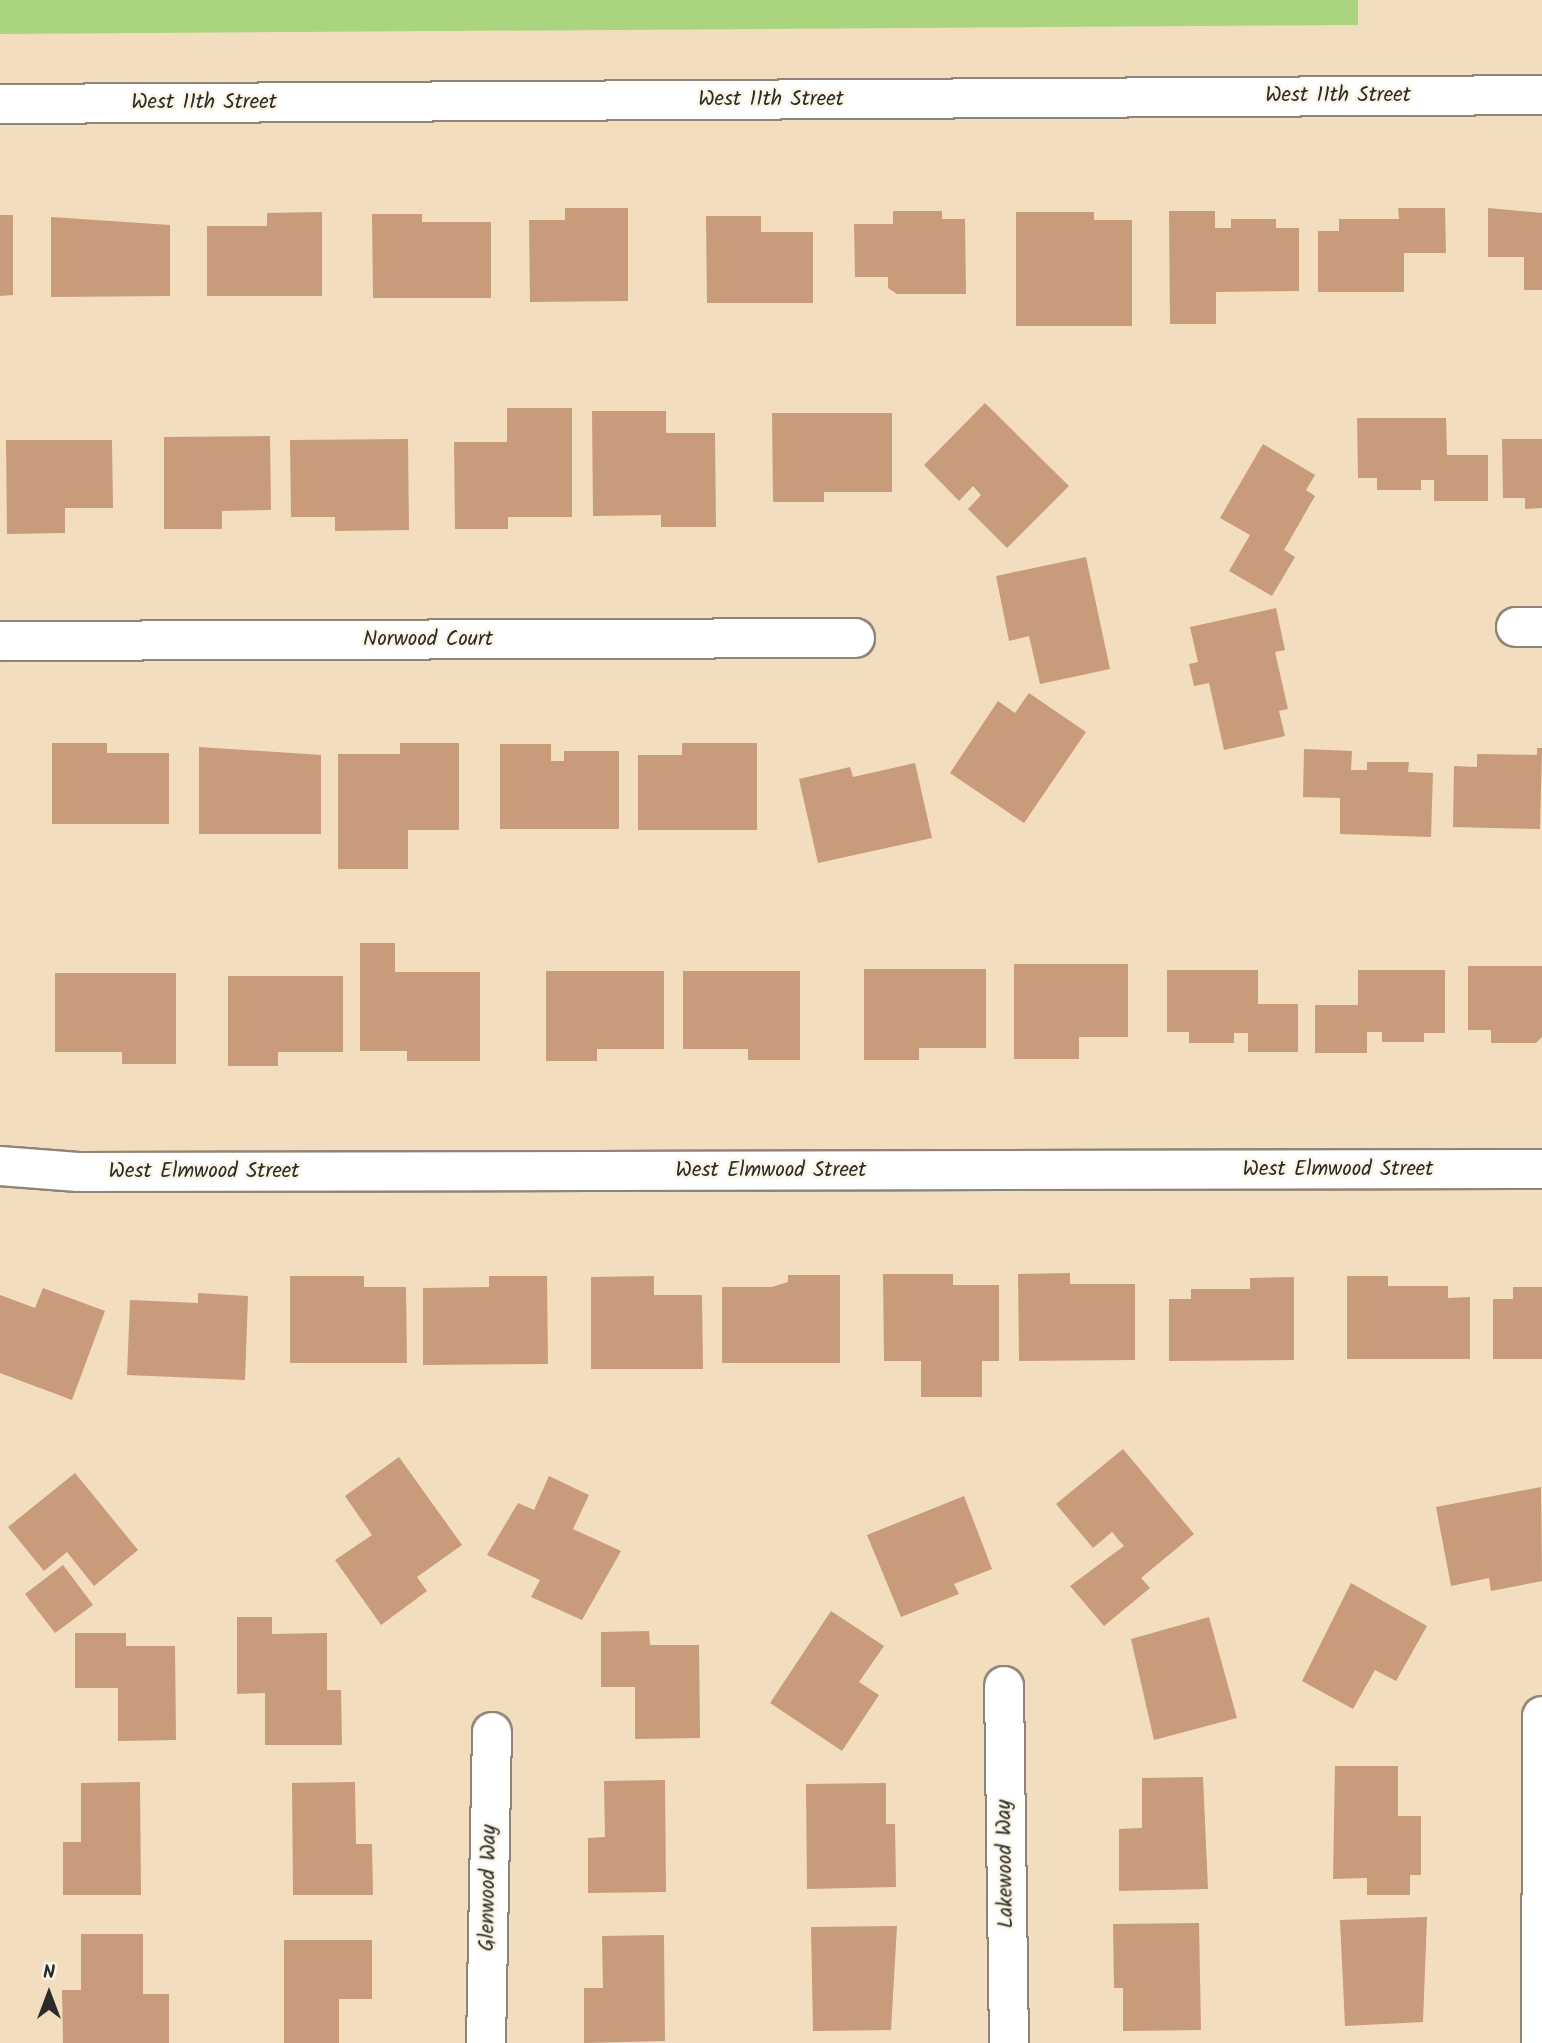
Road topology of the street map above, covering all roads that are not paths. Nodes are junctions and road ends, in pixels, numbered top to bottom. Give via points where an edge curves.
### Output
1 (1542, 95) edge
2 (0, 104) edge
3 (855, 638) dead end
4 (0, 641) edge
5 (0, 1166) edge
6 (1542, 1169) edge
7 (1004, 1686) dead end
8 (1542, 1716) edge
9 (492, 1732) dead end
10 (486, 2043) edge
11 (1009, 2043) edge
12 (1541, 2043) edge

1 - 2 street, West 11th Street
3 - 4 street, Norwood Court
5 - 6 street, West Elmwood Street via 78,1172
7 - 11 street, Lakewood Way
8 - 12 street
9 - 10 street, Glenwood Way

